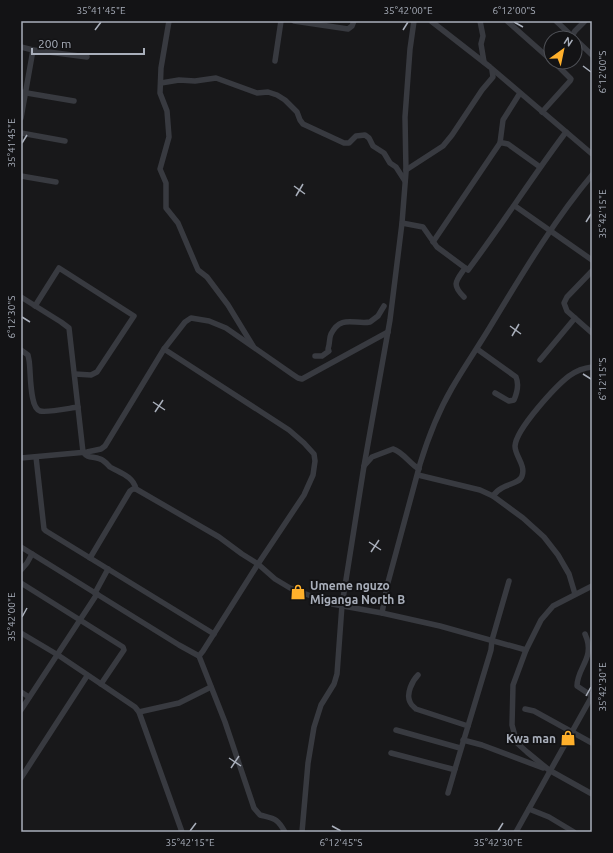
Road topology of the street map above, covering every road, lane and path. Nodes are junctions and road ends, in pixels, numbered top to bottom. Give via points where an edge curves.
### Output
1 (169, 21) edge
2 (281, 21) edge
3 (294, 21) edge
4 (354, 21) edge
5 (414, 21) edge
6 (480, 21) edge
7 (507, 21) edge
8 (556, 21) edge
9 (585, 21) edge
10 (434, 22) edge
11 (566, 30) edge
12 (575, 30) edge
13 (21, 46) edge
14 (583, 46) edge
15 (33, 50) junction
16 (543, 53) edge
17 (592, 54) edge
18 (87, 56) dead end
19 (275, 61) dead end
20 (484, 62) junction
21 (490, 67) junction
22 (563, 70) edge
23 (161, 83) junction
24 (23, 92) edge
25 (520, 93) junction
26 (74, 101) dead end
27 (542, 112) junction
28 (21, 118) edge
29 (566, 132) junction
30 (21, 133) edge
31 (65, 141) dead end
32 (500, 143) junction
33 (592, 154) edge
34 (540, 167) junction
35 (406, 170) junction
36 (592, 175) edge
37 (21, 176) edge
38 (405, 181) junction
39 (56, 182) dead end
40 (515, 206) junction
41 (402, 223) junction
42 (551, 231) junction
43 (433, 242) junction
44 (592, 260) edge
45 (465, 268) junction
46 (592, 271) edge
47 (21, 297) edge
48 (464, 297) dead end
49 (35, 306) junction
50 (384, 306) dead end
51 (575, 318) junction
52 (388, 332) junction
53 (592, 333) edge
54 (254, 348) junction
55 (164, 349) junction
56 (477, 349) junction
57 (21, 350) edge
58 (315, 356) dead end
59 (540, 360) dead end
60 (592, 367) edge
61 (75, 374) junction
62 (495, 393) dead end
63 (78, 407) junction
64 (83, 452) junction
65 (36, 457) junction
66 (21, 458) edge
67 (364, 466) junction
68 (419, 472) junction
69 (136, 489) junction
70 (492, 496) junction
71 (21, 547) edge
72 (32, 554) junction
73 (90, 558) junction
74 (258, 564) junction
75 (108, 569) junction
76 (21, 570) edge
77 (509, 581) dead end
78 (21, 583) edge
79 (592, 586) edge
80 (96, 593) junction
81 (575, 594) junction
82 (342, 605) junction
83 (382, 612) junction
84 (80, 620) junction
85 (21, 633) edge
86 (214, 634) junction
87 (585, 634) dead end
88 (492, 640) junction
89 (526, 650) junction
90 (58, 655) junction
91 (199, 656) junction
92 (418, 675) dead end
93 (87, 676) junction
94 (102, 684) junction
95 (211, 687) junction
96 (21, 692) edge
97 (592, 696) edge
98 (29, 697) junction
99 (525, 709) dead end
100 (21, 710) edge
101 (139, 712) junction
102 (468, 726) junction
103 (396, 730) dead end
104 (573, 732) junction
105 (463, 740) junction
106 (592, 743) edge
107 (460, 748) junction
108 (390, 753) dead end
109 (454, 769) junction
110 (550, 771) junction
111 (21, 778) edge
112 (448, 792) dead end
113 (592, 794) edge
114 (529, 809) junction
115 (182, 832) edge
116 (285, 832) edge
117 (302, 832) edge
118 (516, 832) edge
119 (574, 832) edge

1 - 23 street
2 - 19 street
3 - 4 street via 348,29
5 - 35 street via 405,117
6 - 20 street via 484,36 481,44
7 - 16 street
8 - 11 street
9 - 12 street
10 - 20 street
13 - 15 street
14 - 17 street
15 - 18 street
15 - 24 street
20 - 21 street
21 - 25 street
21 - 35 street via 493,77 452,135 440,149
22 - 27 street via 571,78 570,81
23 - 38 street via 216,78 256,93 268,92 277,95 297,112 303,124 344,143 349,143 356,136 365,135 373,146 384,153
23 - 54 street via 160,93 167,111 169,138 160,169 166,183 166,208 178,223 198,270 207,277 228,305
24 - 26 street
24 - 28 street
25 - 27 street
25 - 32 street via 503,120
27 - 29 street
29 - 33 street
29 - 34 street
30 - 31 street
32 - 34 street via 508,144
32 - 43 street
34 - 40 street
35 - 38 street
36 - 42 street
37 - 39 street
38 - 41 street
40 - 42 street
40 - 45 street via 468,270
41 - 43 street via 422,226
41 - 52 street
42 - 44 street
42 - 56 street
43 - 45 street
45 - 48 street via 456,286
46 - 51 street via 564,303
47 - 49 street
49 - 61 street via 69,328
49 - 61 street via 59,268 134,316 97,372 91,375
50 - 58 street via 378,316 370,322 348,321 336,326 331,333 329,351 322,356
51 - 53 street
51 - 59 street
52 - 54 street via 302,379
52 - 67 street
54 - 55 street via 226,328 209,321 191,318
55 - 64 street via 105,446
55 - 74 street via 289,430 314,454 313,475 304,496
56 - 62 street via 518,381 514,400 509,401
56 - 68 street via 442,408
57 - 63 street via 30,360 33,401 36,408 40,411
60 - 70 street via 580,370 564,381 530,418 518,436 515,446 523,471 522,476 519,481 500,488
61 - 63 street
63 - 64 street
64 - 65 street
64 - 69 street via 102,460 126,476
65 - 66 street
65 - 73 street via 44,529
67 - 68 street via 372,457 393,449
67 - 82 street
68 - 70 street
68 - 83 street
69 - 73 street via 130,491
69 - 74 street via 219,537
70 - 81 street via 523,518 550,545 564,565
71 - 72 street
72 - 76 street
72 - 80 street
73 - 75 street
74 - 82 street via 290,588
74 - 86 street
75 - 80 street
75 - 86 street
77 - 88 street
78 - 84 street
79 - 81 street
80 - 84 street
80 - 91 street
81 - 89 street via 548,611
82 - 83 street
82 - 117 street via 337,674 321,705 314,727
83 - 88 street
84 - 90 street
84 - 94 street via 124,648
85 - 90 street
86 - 91 street
87 - 97 street via 588,652 577,686
88 - 89 street
88 - 102 street
89 - 110 street via 513,685 512,725 517,743
90 - 93 street
90 - 98 street
91 - 95 street
92 - 102 street via 412,683 409,696 411,704 416,709
93 - 94 street
93 - 111 street
94 - 101 street
95 - 101 street via 179,703
95 - 116 street via 254,808 260,815 277,820
96 - 98 street
97 - 104 street
98 - 100 street
99 - 104 street via 534,711
101 - 115 street
102 - 105 street
103 - 107 street
104 - 106 street
104 - 110 street
105 - 107 street
105 - 110 street
107 - 109 street
108 - 109 street
109 - 112 street
110 - 113 street
110 - 114 street
114 - 118 street
114 - 119 street

